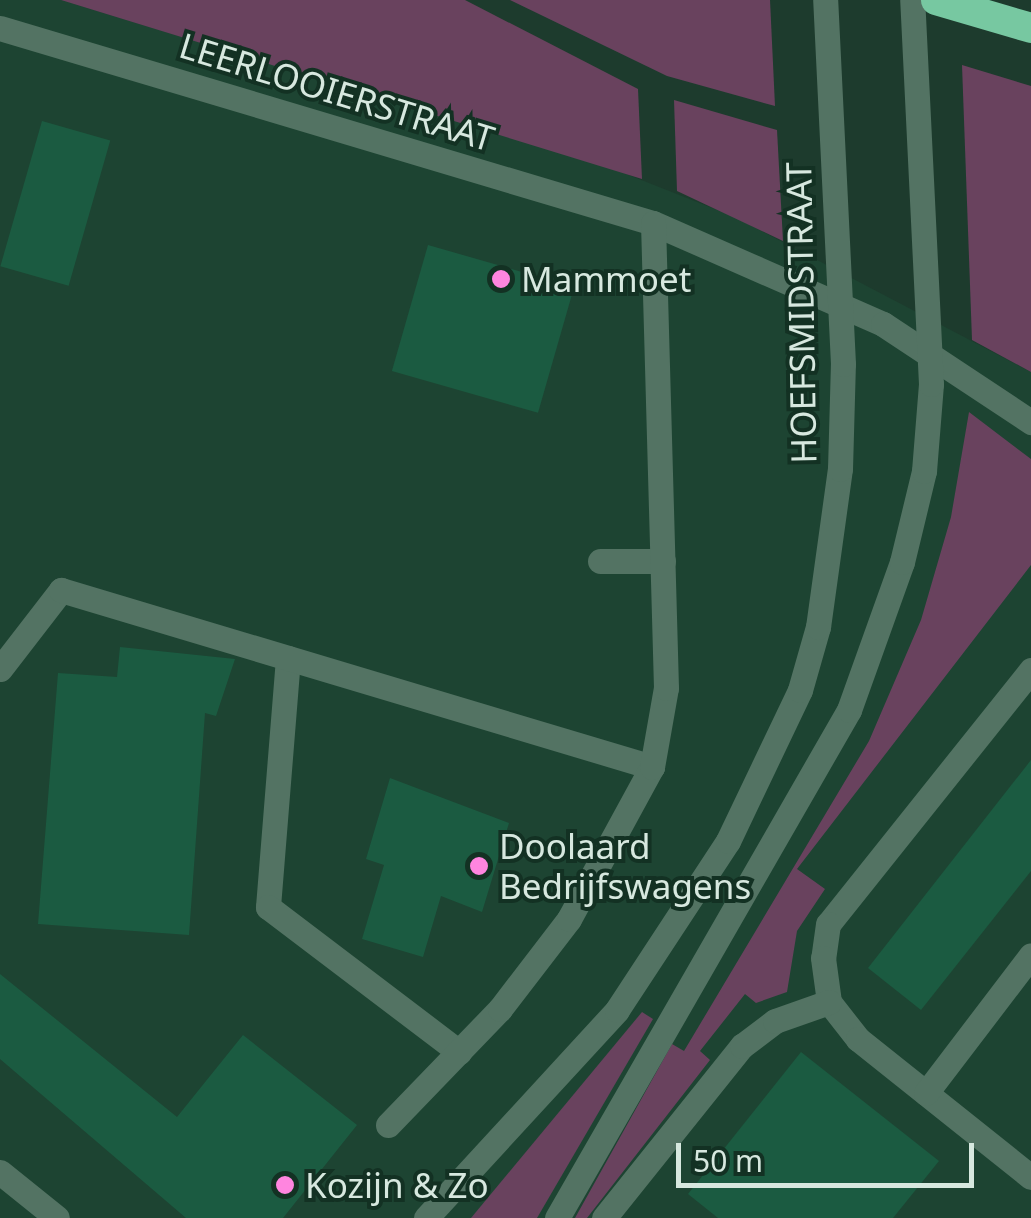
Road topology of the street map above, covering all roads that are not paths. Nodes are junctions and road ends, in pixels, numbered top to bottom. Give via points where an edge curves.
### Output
1 (825, 0) edge
2 (912, 0) edge
3 (936, 0) edge
4 (0, 28) edge
5 (1031, 28) edge
6 (653, 223) junction
7 (1031, 422) edge
8 (600, 560) dead end
9 (663, 561) junction
10 (288, 658) junction
11 (0, 669) edge
12 (1031, 670) edge
13 (652, 766) junction
14 (1031, 955) edge
15 (829, 1002) junction
16 (459, 1052) junction
17 (926, 1093) junction
18 (388, 1126) dead end
19 (0, 1172) edge
20 (1031, 1177) edge
21 (57, 1218) edge
22 (426, 1218) edge
23 (557, 1218) edge
24 (604, 1218) edge

1 - 22 street, HOEFSMIDSTRAAT via 843,364 840,469 818,628 765,776 617,1010
2 - 23 street via 931,384 920,490 849,710
3 - 5 highway
4 - 6 street, LEERLOOIERSTRAAT
6 - 7 street, LEERLOOIERSTRAAT via 883,324
6 - 9 street
8 - 9 street
9 - 13 street via 666,688
10 - 11 street via 62,590
10 - 13 street
10 - 16 street via 268,907
12 - 15 street via 828,924
13 - 16 street via 569,920
14 - 17 street
15 - 17 street via 858,1039
15 - 24 street via 774,1021 742,1046
16 - 18 street
17 - 20 street
19 - 21 street

